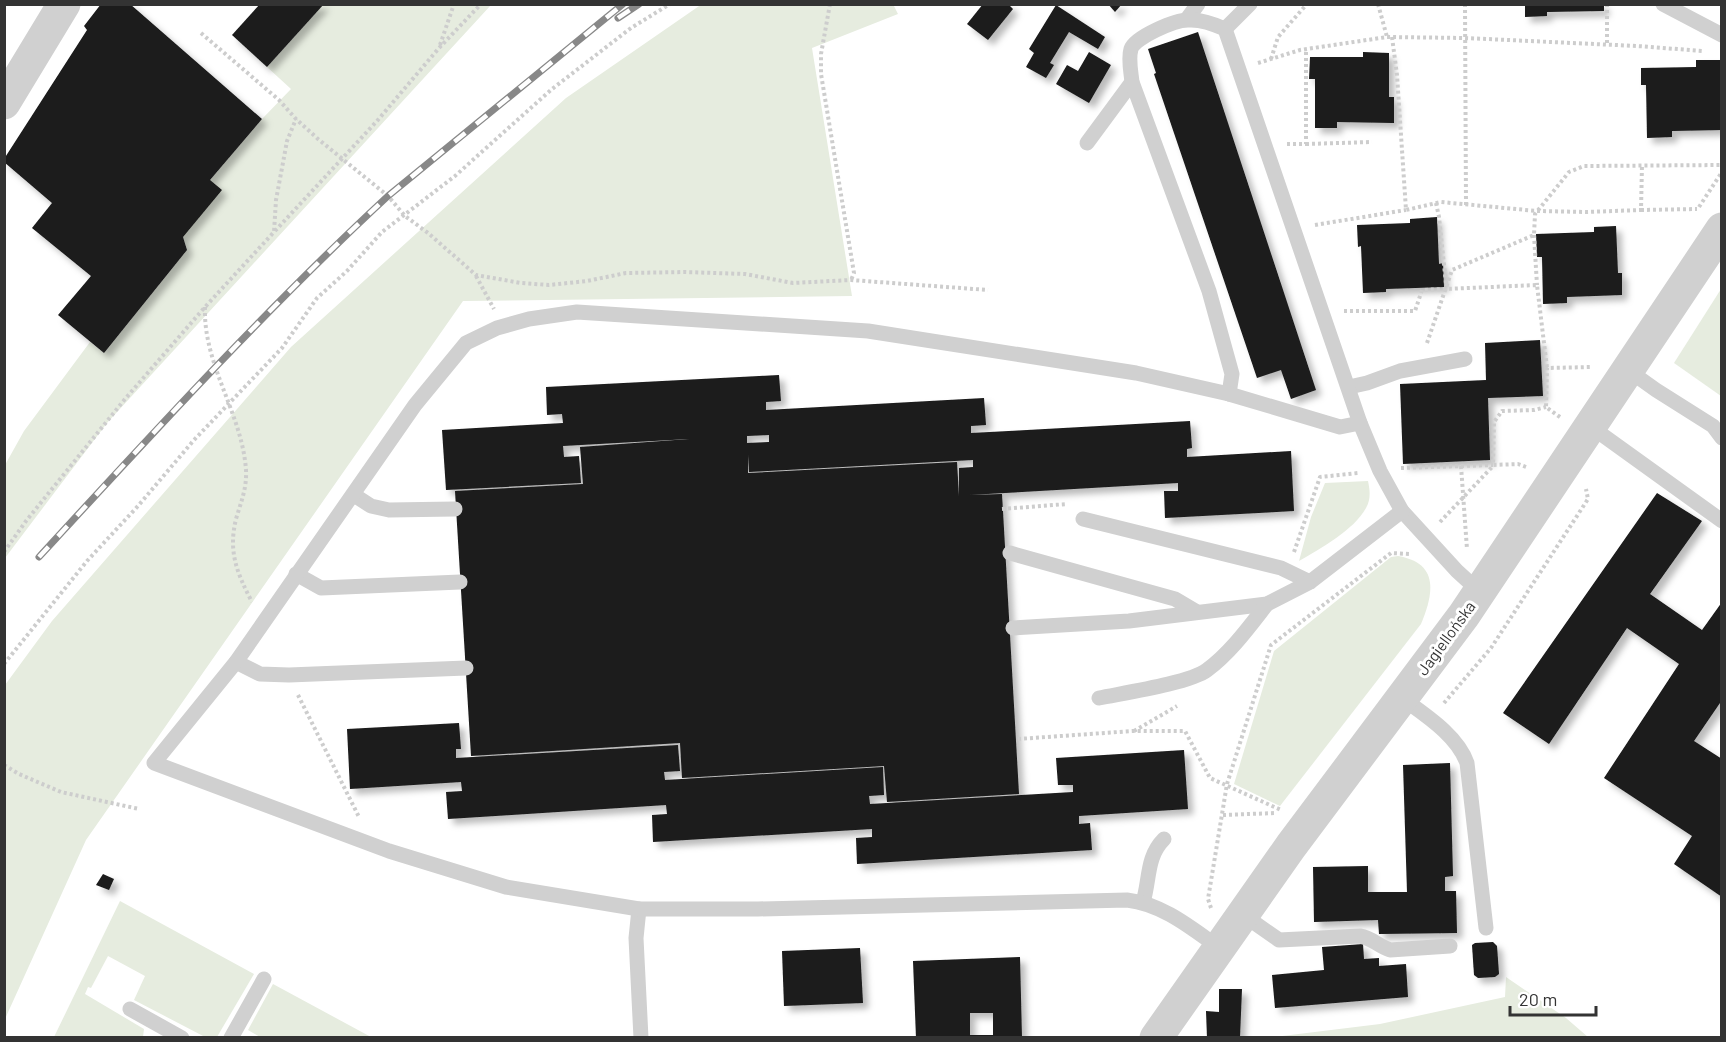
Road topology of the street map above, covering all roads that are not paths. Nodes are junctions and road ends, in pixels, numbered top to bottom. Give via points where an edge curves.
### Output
1 (64, 4) edge
2 (1198, 4) edge
3 (1250, 4) edge
4 (1663, 4) edge
5 (1187, 20) junction
6 (1225, 29) junction
7 (1722, 35) edge
8 (1132, 82) junction
9 (4, 103) edge
10 (1088, 143) dead end
11 (1709, 219) edge
12 (1465, 359) dead end
13 (1628, 370) junction
14 (1349, 387) junction
15 (1229, 394) junction
16 (1360, 423) junction
17 (1590, 426) junction
18 (1722, 438) edge
19 (354, 495) junction
20 (455, 509) dead end
21 (1402, 511) junction
22 (1080, 513) road end
23 (1722, 521) edge
24 (1010, 553) dead end
25 (296, 574) junction
26 (460, 582) dead end
27 (1310, 582) junction
28 (1480, 592) junction
29 (1267, 604) junction
30 (1197, 612) junction
31 (1013, 628) dead end
32 (236, 662) junction
33 (465, 668) dead end
34 (1099, 698) dead end
35 (1402, 698) junction
36 (1164, 839) dead end
37 (1143, 902) junction
38 (639, 909) junction
39 (1227, 914) junction
40 (1486, 928) dead end
41 (1450, 946) dead end
42 (1218, 947) junction
43 (264, 979) dead end
44 (130, 1009) dead end
45 (182, 1038) edge
46 (231, 1038) edge
47 (641, 1038) edge
48 (1156, 1038) edge

1 - 9 street
2 - 5 lane
3 - 6 lane
4 - 7 lane
5 - 6 lane
5 - 8 lane via 1163,27 1132,47
6 - 14 lane
8 - 10 lane
8 - 15 lane via 1209,291 1232,375
11 - 13 street, Jagiellońska
12 - 14 lane via 1426,365
13 - 17 street, Jagiellońska
13 - 18 lane via 1713,426
14 - 16 lane
15 - 16 lane via 1340,427
15 - 19 lane via 1136,373 868,331 577,312 529,319 466,343 415,405
16 - 21 lane
17 - 23 lane
17 - 28 street, Jagiellońska
19 - 20 lane via 371,506 389,510
19 - 25 lane
21 - 27 lane
21 - 28 lane
22 - 27 lane via 1281,568
24 - 30 lane via 1175,599
25 - 26 lane via 321,588
25 - 32 lane
27 - 29 lane
28 - 35 street, Jagiellońska
29 - 30 lane
29 - 34 lane via 1238,641 1206,671
30 - 31 lane via 1129,621
32 - 33 lane via 260,674 289,675
32 - 38 lane via 154,763 390,851 506,887
35 - 39 street, Jagiellońska
35 - 40 lane via 1456,743 1465,757
36 - 37 lane via 1155,848
37 - 38 lane
37 - 42 lane via 1165,911
38 - 47 lane via 636,938
39 - 41 lane via 1279,940 1360,936 1390,950
39 - 42 street, Jagiellońska
42 - 48 street, Jagiellońska
43 - 46 lane
44 - 45 lane

